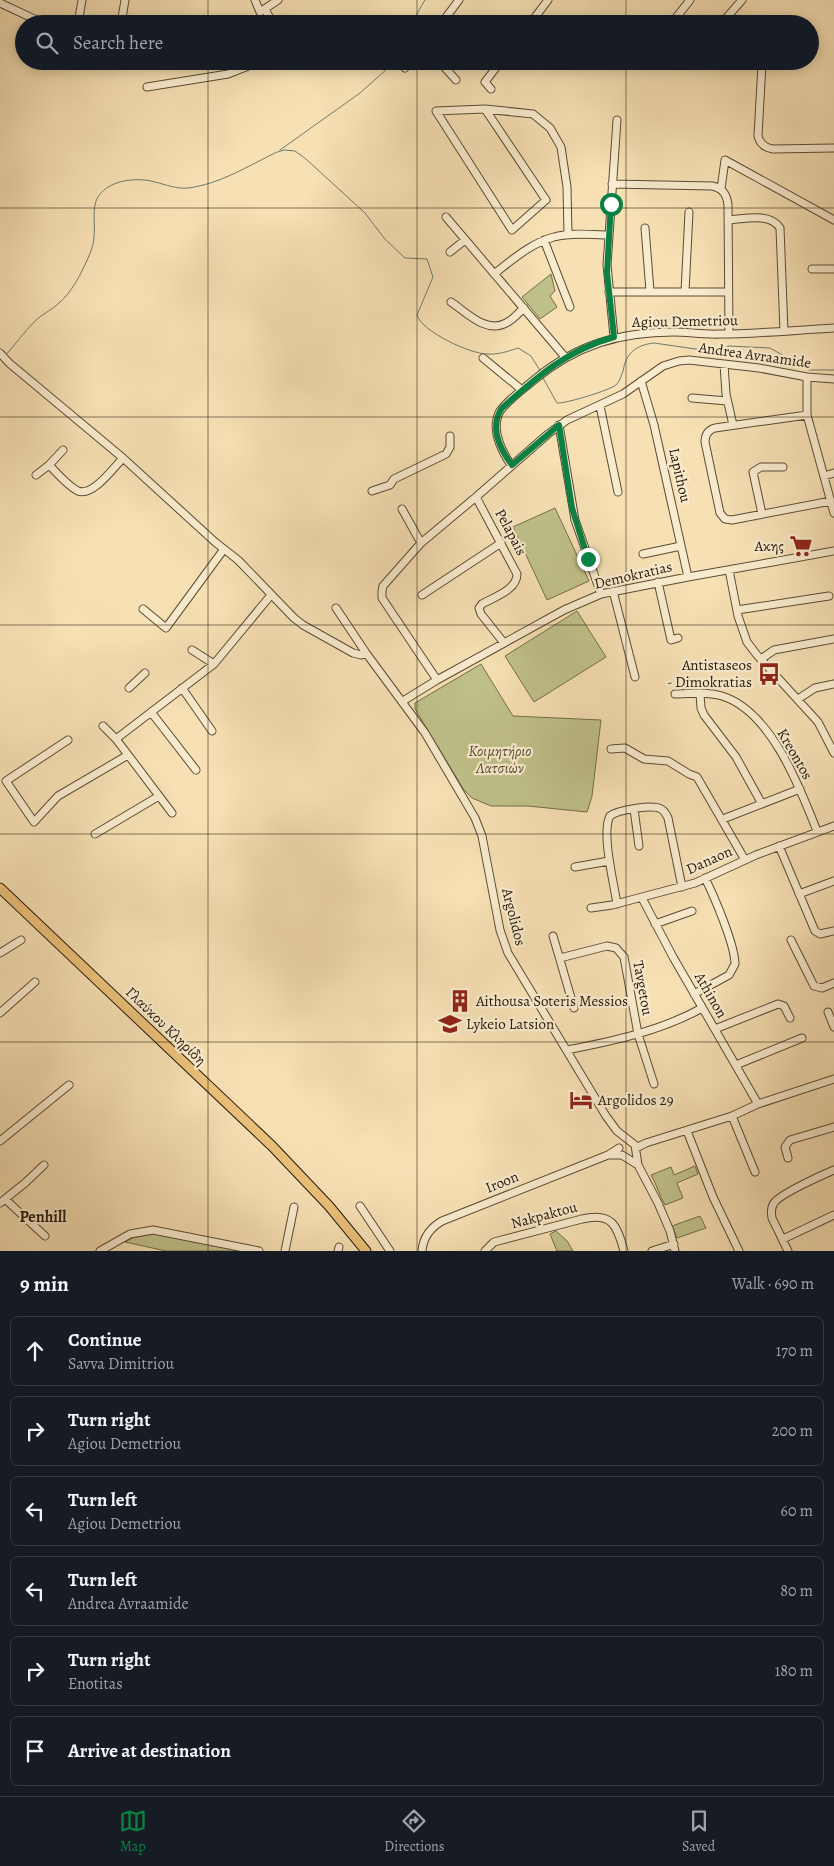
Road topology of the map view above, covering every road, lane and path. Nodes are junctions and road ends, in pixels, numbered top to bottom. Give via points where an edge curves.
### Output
1 (82, 0) edge
2 (125, 0) edge
3 (255, 0) edge
4 (278, 0) edge
5 (459, 0) edge
6 (548, 0) edge
7 (690, 0) edge
8 (742, 0) edge
9 (0, 3) edge
10 (264, 9) junction
11 (26, 15) edge
12 (80, 15) edge
13 (123, 15) edge
14 (268, 15) edge
15 (448, 15) edge
16 (537, 15) edge
17 (678, 15) edge
18 (729, 15) edge
19 (238, 70) edge
20 (447, 70) edge
21 (494, 70) edge
22 (762, 70) edge
23 (456, 80) dead end
24 (147, 87) dead end
25 (491, 89) dead end
26 (486, 109) junction
27 (617, 120) dead end
28 (834, 148) edge
29 (612, 184) junction
30 (721, 189) junction
31 (689, 212) dead end
32 (446, 217) dead end
33 (728, 220) junction
34 (834, 220) edge
35 (645, 228) dead end
36 (568, 234) junction
37 (608, 235) junction
38 (465, 240) junction
39 (544, 240) junction
40 (450, 252) dead end
41 (812, 269) dead end
42 (834, 269) edge
43 (494, 274) junction
44 (650, 291) junction
45 (609, 292) junction
46 (685, 292) junction
47 (728, 292) junction
48 (451, 302) dead end
49 (570, 307) dead end
50 (524, 308) junction
51 (834, 328) edge
52 (784, 331) junction
53 (729, 334) junction
54 (614, 337) junction
55 (0, 354) edge
56 (565, 357) junction
57 (483, 358) dead end
58 (724, 364) junction
59 (806, 377) junction
60 (834, 379) edge
61 (641, 381) junction
62 (522, 390) junction
63 (692, 398) dead end
64 (727, 401) junction
65 (600, 406) junction
66 (807, 415) junction
67 (559, 425) junction
68 (733, 425) junction
69 (450, 436) dead end
70 (63, 450) dead end
71 (123, 458) junction
72 (49, 465) junction
73 (512, 465) junction
74 (783, 467) dead end
75 (834, 473) edge
76 (36, 474) dead end
77 (824, 476) junction
78 (372, 491) dead end
79 (618, 492) dead end
80 (476, 497) junction
81 (831, 501) junction
82 (402, 509) dead end
83 (834, 513) edge
84 (762, 514) junction
85 (421, 543) junction
86 (501, 543) junction
87 (681, 546) junction
88 (224, 549) junction
89 (834, 551) edge
90 (643, 554) dead end
91 (729, 570) junction
92 (688, 577) junction
93 (658, 582) junction
94 (613, 591) junction
95 (601, 594) junction
96 (271, 595) junction
97 (422, 595) dead end
98 (829, 596) dead end
99 (336, 608) dead end
100 (143, 609) dead end
101 (737, 610) junction
102 (678, 638) dead end
103 (834, 639) edge
104 (504, 643) junction
105 (192, 650) dead end
106 (366, 653) junction
107 (761, 660) junction
108 (214, 664) junction
109 (145, 673) dead end
110 (635, 677) dead end
111 (437, 680) junction
112 (834, 684) edge
113 (129, 688) dead end
114 (182, 688) junction
115 (675, 694) dead end
116 (700, 694) junction
117 (798, 699) junction
118 (403, 701) junction
119 (152, 712) junction
120 (103, 726) dead end
121 (212, 731) dead end
122 (116, 739) junction
123 (68, 740) dead end
124 (611, 749) dead end
125 (834, 753) edge
126 (128, 755) junction
127 (196, 770) dead end
128 (800, 789) junction
129 (159, 796) junction
130 (762, 804) junction
131 (634, 809) junction
132 (172, 813) dead end
133 (723, 819) junction
134 (834, 826) edge
135 (817, 831) junction
136 (95, 834) dead end
137 (639, 846) dead end
138 (780, 846) junction
139 (746, 860) junction
140 (609, 861) junction
141 (575, 867) dead end
142 (705, 878) junction
143 (834, 881) edge
144 (682, 887) junction
145 (0, 888) edge
146 (799, 894) junction
147 (642, 898) junction
148 (617, 904) junction
149 (591, 908) dead end
150 (692, 911) dead end
151 (654, 924) junction
152 (834, 931) edge
153 (554, 936) dead end
154 (21, 940) dead end
155 (791, 940) dead end
156 (0, 953) edge
157 (560, 958) junction
158 (35, 982) dead end
159 (834, 983) edge
160 (694, 994) junction
161 (574, 1008) dead end
162 (702, 1008) junction
163 (0, 1012) edge
164 (828, 1012) dead end
165 (790, 1018) dead end
166 (834, 1027) edge
167 (715, 1029) junction
168 (638, 1034) junction
169 (802, 1038) dead end
170 (567, 1050) junction
171 (736, 1065) junction
172 (833, 1081) edge
173 (654, 1084) dead end
174 (69, 1085) dead end
175 (758, 1104) junction
176 (732, 1116) junction
177 (834, 1127) edge
178 (687, 1131) junction
179 (0, 1141) edge
180 (628, 1148) junction
181 (788, 1158) dead end
182 (44, 1165) dead end
183 (834, 1170) edge
184 (755, 1172) dead end
185 (311, 1187) junction
186 (2, 1201) edge
187 (360, 1206) dead end
188 (294, 1207) dead end
189 (834, 1215) edge
190 (45, 1236) dead end
191 (783, 1240) junction
192 (674, 1248) edge
193 (253, 1250) edge
194 (100, 1251) edge
195 (286, 1251) edge
196 (359, 1251) edge
197 (366, 1251) edge
198 (390, 1251) edge
199 (422, 1251) edge
200 (484, 1251) edge
201 (624, 1251) edge
202 (652, 1251) edge
203 (739, 1251) edge
204 (788, 1251) edge

1 - 12 street
2 - 13 street
3 - 10 street via 260,12
4 - 10 street
5 - 15 street
6 - 16 street
7 - 17 street
8 - 18 street
9 - 11 street
10 - 14 street
19 - 24 street
20 - 23 street
21 - 25 street via 485,82
22 - 28 street via 760,143 772,149
26 - 26 street via 546,200 512,230 436,110
26 - 36 street via 533,114 550,128 561,147 568,187
27 - 29 street
29 - 30 street via 712,186
29 - 37 street
30 - 33 street via 727,199
30 - 34 street via 725,160
31 - 46 street
32 - 38 street
33 - 47 street
33 - 52 street via 766,218 776,223 782,233
35 - 44 street
36 - 37 street
36 - 39 street
37 - 45 street
38 - 40 street
38 - 43 street
39 - 43 street
39 - 49 street
41 - 42 street
43 - 50 street
44 - 45 street
44 - 46 street
45 - 54 street
46 - 47 street
47 - 53 street
48 - 50 street via 479,322 492,326 506,324
50 - 56 street
51 - 52 street, Agiou Demetriou
52 - 53 street, Agiou Demetriou
53 - 54 street, Agiou Demetriou via 674,332
54 - 56 street, Agiou Demetriou
55 - 71 street
56 - 62 street, Agiou Demetriou
57 - 62 street
58 - 59 street, Andrea Avraamide
58 - 61 street, Andrea Avraamide via 679,361 657,369
58 - 64 street
59 - 60 street, Andrea Avraamide
59 - 66 street
61 - 65 street, Andrea Avraamide
61 - 87 street, Lapithou via 654,424
62 - 73 street, Agiou Demetriou via 502,408 496,419 500,445
63 - 64 street
64 - 68 street
65 - 67 street, Andrea Avraamide
65 - 79 street
66 - 68 street
66 - 77 street
67 - 73 street, Andrea Avraamide
67 - 95 street via 575,520
68 - 84 street via 713,429 706,434 705,444 719,511 725,519 734,520
69 - 78 street via 446,454 394,479 390,485
70 - 72 street
71 - 72 street via 94,489 86,492 78,491
71 - 88 street
72 - 76 street
73 - 80 street, Andrea Avraamide
74 - 84 street via 761,467 753,472
75 - 77 street
77 - 81 street
80 - 85 street, Andrea Avraamide
80 - 86 street, Pelapais
81 - 83 street
81 - 84 street
82 - 85 street
85 - 111 street, Andrea Avraamide via 385,582 382,594
86 - 97 street
86 - 104 street, Pelapais via 516,571 516,581 511,588 482,604 480,610
87 - 90 street
87 - 92 street, Lapithou
88 - 96 street via 244,565
88 - 100 street via 166,628
89 - 91 street, Demokratias
91 - 92 street, Demokratias
91 - 101 street
92 - 93 street, Demokratias
93 - 94 street, Demokratias
93 - 102 street via 671,640
94 - 95 street, Demokratias
94 - 110 street
95 - 104 street, Demokratias
96 - 106 street via 303,625 356,654
96 - 108 street
98 - 101 street
99 - 106 street, Argolidos
101 - 107 street via 746,640
103 - 107 street via 774,650
104 - 111 street, Demokratias
105 - 108 street
106 - 118 street, Argolidos
107 - 117 street
108 - 114 street
109 - 113 street
111 - 118 street, Demokratias
112 - 117 street via 815,688
114 - 119 street
114 - 121 street
115 - 116 street, Kreontos
116 - 128 street, Kreontos via 727,698 756,719 778,747
116 - 130 street via 704,715 736,757
117 - 125 street via 822,727
118 - 170 street, Argolidos via 475,818 482,836 500,930 508,953
119 - 122 street
119 - 127 street
120 - 122 street
122 - 126 street
123 - 126 street via 6,781 34,822 58,796
124 - 133 street via 625,748 644,759 668,761 697,777
126 - 129 street
128 - 130 street
128 - 135 street, Kreontos
129 - 132 street
129 - 136 street
130 - 133 street
131 - 137 street
131 - 140 street via 614,812 610,816 607,824
131 - 144 street via 652,806 665,812
133 - 139 street
134 - 135 street, Danaon
135 - 138 street, Danaon
138 - 139 street, Danaon
138 - 146 street
139 - 142 street, Danaon
140 - 141 street
140 - 148 street
142 - 144 street, Danaon
142 - 160 street via 712,890 735,964 727,976
143 - 146 street
144 - 147 street, Danaon
145 - 185 main road, Γλαύκου Κληρίδη via 272,1146
146 - 152 street via 816,932
147 - 148 street, Danaon
147 - 151 street, Athinon
148 - 149 street, Danaon
150 - 151 street
151 - 160 street, Athinon
153 - 157 street
154 - 156 street
155 - 159 street via 813,985 819,989
157 - 161 street
157 - 168 street, Tavgetou via 604,946 620,952 624,957
158 - 163 street
160 - 162 street, Athinon
162 - 167 street, Athinon
162 - 168 street
164 - 166 street
165 - 167 street via 785,1007 779,1004
167 - 171 street, Athinon
168 - 170 street
168 - 173 street
169 - 171 street
170 - 180 street, Argolidos
171 - 175 street, Athinon
172 - 175 street, Iroon
174 - 179 street
175 - 176 street, Iroon
176 - 178 street, Iroon
176 - 184 street
177 - 181 street via 788,1141 785,1148
178 - 180 street, Iroon
178 - 203 street
180 - 192 street, Argolidos via 658,1203
180 - 199 street, Iroon via 442,1221 427,1234
182 - 186 street
183 - 191 street via 775,1201 771,1214
185 - 196 main road, Γλαύκου Κληρίδη
185 - 197 main road, Γλαύκου Κληρίδη
186 - 190 street
187 - 198 street
188 - 195 street
189 - 191 street
191 - 204 street
192 - 202 street
193 - 194 street via 153,1230 130,1234
200 - 201 street, Nakpaktou via 494,1242 595,1217 615,1224

